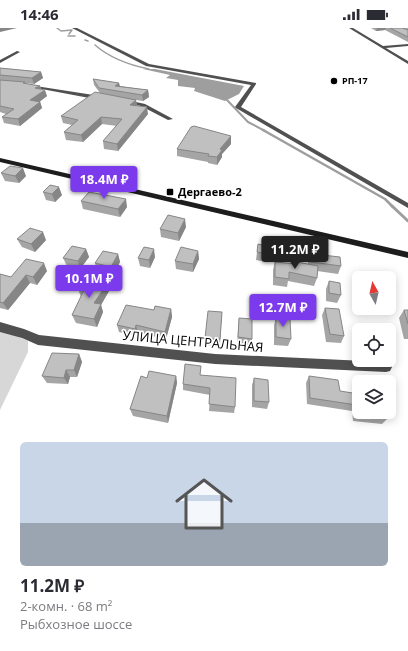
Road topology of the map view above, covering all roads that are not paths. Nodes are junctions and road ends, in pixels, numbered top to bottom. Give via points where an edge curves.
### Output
1 (74, 28) edge
2 (351, 28) edge
3 (408, 45) edge
4 (383, 47) junction
5 (18, 52) dead end
6 (0, 62) edge
7 (408, 63) edge
8 (28, 86) edge
9 (103, 98) edge
10 (119, 101) edge
11 (170, 119) dead end
12 (0, 160) edge
13 (408, 206) edge
14 (408, 255) edge
15 (0, 327) edge
16 (352, 365) edge

1 - 13 street via 148,65 254,84 238,108
2 - 4 street
3 - 4 street
4 - 7 street
5 - 6 street
8 - 9 street
10 - 11 street via 143,105
12 - 14 main road
15 - 16 street, УЛИЦА ЦЕНТРАЛЬНАЯ via 38,340 207,358

